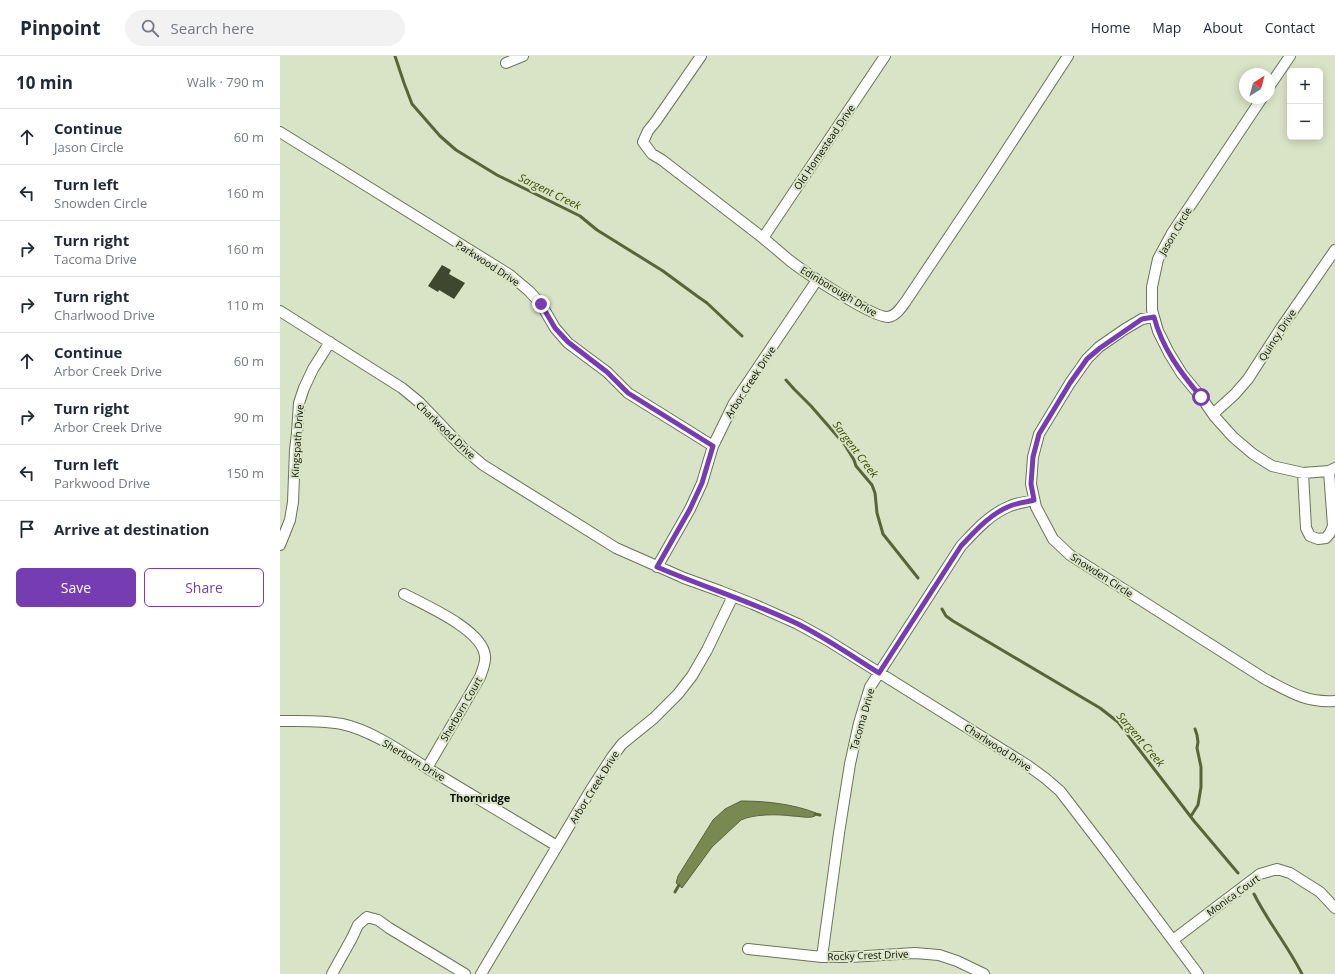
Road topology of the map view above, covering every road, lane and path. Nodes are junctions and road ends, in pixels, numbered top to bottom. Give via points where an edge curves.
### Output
1 (523, 56) edge
2 (701, 56) edge
3 (885, 56) edge
4 (1068, 56) edge
5 (1290, 56) edge
6 (506, 64) dead end
7 (1275, 78) edge
8 (1258, 104) edge
9 (280, 132) edge
10 (763, 238) junction
11 (1335, 250) edge
12 (817, 280) junction
13 (280, 311) edge
14 (1154, 317) junction
15 (330, 342) junction
16 (1213, 414) junction
17 (713, 446) junction
18 (1332, 469) edge
19 (1303, 473) junction
20 (1034, 500) junction
21 (280, 545) edge
22 (657, 567) junction
23 (404, 594) dead end
24 (733, 596) junction
25 (879, 673) junction
26 (1335, 701) edge
27 (280, 721) edge
28 (427, 768) junction
29 (557, 846) junction
30 (1335, 908) edge
31 (1173, 940) junction
32 (748, 949) dead end
33 (822, 957) junction
34 (332, 974) edge
35 (465, 974) edge
36 (481, 974) edge
37 (984, 974) edge
38 (1198, 974) edge

1 - 6 street
2 - 10 street, Edinborough Drive via 648,131 643,142 652,154
3 - 10 street, Old Homestead Drive
4 - 12 street, Edinborough Drive via 898,312 889,317 878,315
5 - 7 street
8 - 14 street, Jason Circle via 1172,233 1158,259 1152,287
9 - 17 street, Parkwood Drive via 510,275 541,304 555,328 568,342 607,372 628,393
10 - 12 street, Edinborough Drive via 789,261
11 - 16 street, Quincy Drive via 1248,379
12 - 17 street, Arbor Creek Drive via 734,403
13 - 15 street, Charlwood Drive
14 - 16 street, Jason Circle via 1169,354
14 - 20 street, Snowden Circle via 1142,319 1100,348 1087,359 1070,383 1039,434 1033,457 1031,484
15 - 21 street, Kingspath Drive via 313,369 299,404 293,502 290,520
15 - 22 street, Charlwood Drive via 402,388 483,465 616,548
16 - 19 street, Jason Circle via 1233,437 1253,454 1272,466
17 - 22 street, Arbor Creek Drive via 702,483 690,509
18 - 19 street, Jason Circle
18 - 19 street via 1333,526 1326,538 1310,536 1306,528
20 - 25 street, Tacoma Drive via 1010,506 992,517 961,546
20 - 26 street, Snowden Circle via 1053,539 1070,555 1265,679 1298,696 1321,702
22 - 24 street
23 - 28 street, Sherborn Court via 468,630 481,646 485,656 480,677
24 - 25 street, Charlwood Drive via 798,624
24 - 29 street, Arbor Creek Drive via 692,676 654,718 622,744
25 - 31 street, Charlwood Drive via 1027,765 1060,791
25 - 33 street, Tacoma Drive via 870,687 850,764
27 - 28 street, Sherborn Drive via 342,724 374,737
28 - 29 street, Sherborn Drive
29 - 36 street, Arbor Creek Drive
30 - 31 street, Monica Court via 1320,892 1290,873 1277,869 1260,874
31 - 38 street, Charlwood Drive
32 - 33 street, Rocky Crest Drive
33 - 37 street, Rocky Crest Drive via 915,953 939,955
34 - 35 street via 358,925 366,917 378,920

